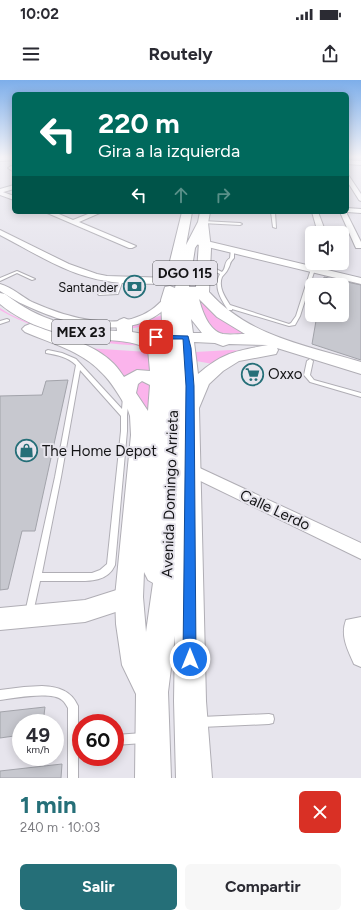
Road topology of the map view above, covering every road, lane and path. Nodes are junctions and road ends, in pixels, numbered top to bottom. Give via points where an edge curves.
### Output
1 (10, 189) edge
2 (353, 189) edge
3 (0, 192) edge
4 (12, 197) edge
5 (361, 199) edge
6 (349, 210) edge
7 (361, 211) edge
8 (55, 214) edge
9 (94, 214) edge
10 (187, 214) edge
11 (192, 214) edge
12 (273, 214) edge
13 (316, 214) edge
14 (344, 214) edge
15 (204, 217) edge
16 (72, 222) junction
17 (240, 224) dead end
18 (320, 226) edge
19 (274, 228) dead end
20 (0, 232) edge
21 (132, 246) dead end
22 (219, 246) joint
23 (359, 246) dead end
24 (232, 250) junction
25 (198, 251) junction
26 (305, 267) edge
27 (313, 270) edge
28 (317, 270) edge
29 (221, 274) junction
30 (33, 279) dead end
31 (0, 280) edge
32 (121, 280) junction
33 (171, 281) junction
34 (361, 281) edge
35 (0, 286) edge
36 (100, 294) dead end
37 (0, 297) edge
38 (168, 300) junction
39 (228, 306) junction
40 (12, 312) edge
41 (231, 312) dead end
42 (182, 315) junction
43 (30, 329) junction
44 (124, 330) junction
45 (217, 338) junction
46 (173, 341) junction
47 (269, 345) junction
48 (236, 347) junction
49 (48, 352) dead end
50 (77, 358) junction
51 (310, 361) junction
52 (361, 368) edge
53 (361, 378) edge
54 (159, 384) junction
55 (361, 395) edge
56 (125, 405) junction
57 (190, 412) junction
58 (190, 469) junction
59 (361, 551) edge
60 (162, 559) junction
61 (36, 577) junction
62 (166, 596) junction
63 (129, 597) junction
64 (28, 617) junction
65 (0, 619) edge
66 (361, 626) edge
67 (361, 657) edge
68 (152, 692) junction
69 (0, 695) edge
70 (190, 712) junction
71 (74, 714) edge
72 (269, 719) dead end
73 (152, 737) junction
74 (124, 739) edge
75 (74, 766) edge
76 (73, 778) edge
77 (152, 778) edge
78 (194, 778) edge

1 - 3 street
2 - 5 street
3 - 4 street
6 - 7 street
8 - 16 street
9 - 16 street
10 - 33 main road, Avenida Domingo Arrieta / DGO 115
11 - 25 main road via 191,234
12 - 19 lane
13 - 18 street
14 - 23 street
15 - 17 lane
15 - 25 main road
16 - 21 street
20 - 32 street via 90,275
22 - 24 street
22 - 25 main road
24 - 26 street
24 - 29 lane via 232,258
25 - 29 lane
25 - 42 main road, Avenida Domingo Arrieta / DGO 115 via 181,295
25 - 45 main road via 192,292 193,305 197,317
25 - 47 main road via 202,293 214,307
27 - 39 lane via 293,324 289,325
28 - 34 street
29 - 39 lane via 218,282 220,292
30 - 31 lane via 17,272
32 - 33 street
32 - 36 lane via 116,294
33 - 38 main road, Avenida Domingo Arrieta / DGO 115
35 - 40 street
37 - 40 main road, MEX 23
38 - 44 street via 154,313
38 - 46 main road, Avenida Domingo Arrieta / DGO 115
39 - 41 lane
40 - 43 main road, MEX 23
40 - 44 main road, MEX 23 via 53,326 91,334
42 - 46 main road
42 - 46 main road, Avenida Domingo Arrieta / DGO 115
43 - 46 main road, MEX 23 via 69,341 116,348
43 - 50 main road
44 - 46 main road via 152,344
45 - 46 main road, MEX 23
45 - 47 main road, MEX 23
45 - 48 main road
46 - 48 main road, MEX 23
46 - 54 main road
46 - 57 main road via 190,386
46 - 60 main road, Avenida Domingo Arrieta via 174,384
47 - 48 main road, MEX 23
47 - 51 main road, MEX 23
47 - 52 main road, MEX 23
47 - 57 main road via 234,358 201,381
49 - 50 lane
50 - 56 main road via 96,358 108,368
50 - 61 lane via 58,477
51 - 53 main road, MEX 23
51 - 55 lane via 307,375 312,381
54 - 56 main road via 151,376 137,376 130,381
54 - 60 main road via 151,522
56 - 61 lane via 111,565 108,571 92,577
56 - 63 main road via 137,408 141,424
57 - 58 main road
58 - 59 street, Calle Lerdo
58 - 70 main road
60 - 62 main road, Avenida Domingo Arrieta
60 - 63 main road
61 - 64 lane
62 - 68 main road, Avenida Domingo Arrieta
62 - 70 main road
63 - 64 street via 85,611
63 - 68 main road via 130,624 138,665
64 - 65 street
66 - 67 street via 353,626 354,640
68 - 73 main road, Avenida Domingo Arrieta
69 - 71 lane via 33,690 58,693 66,697 73,706
70 - 72 lane
70 - 78 main road
73 - 74 lane
73 - 77 main road, Avenida Domingo Arrieta
75 - 76 lane

